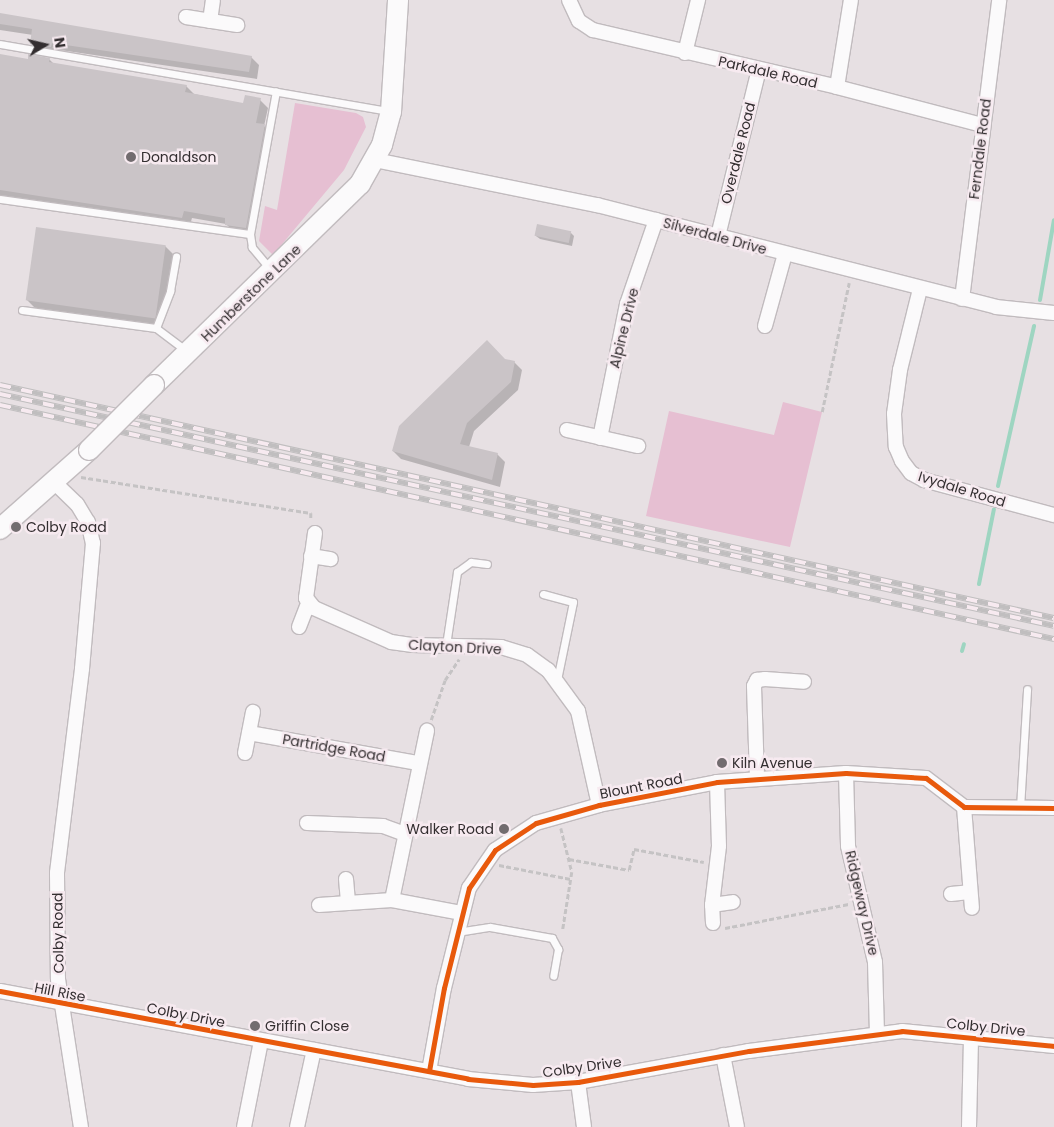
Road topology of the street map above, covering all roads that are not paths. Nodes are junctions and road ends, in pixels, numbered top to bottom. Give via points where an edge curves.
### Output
1 (214, 0) edge
2 (398, 0) edge
3 (569, 0) edge
4 (698, 0) edge
5 (851, 0) edge
6 (999, 0) edge
7 (186, 17) dead end
8 (210, 21) junction
9 (237, 25) dead end
10 (0, 44) edge
11 (685, 53) junction
12 (759, 69) junction
13 (837, 87) junction
14 (276, 91) junction
15 (391, 112) junction
16 (982, 125) junction
17 (375, 160) junction
18 (0, 199) edge
19 (656, 220) junction
20 (250, 234) junction
21 (718, 236) junction
22 (784, 254) junction
23 (176, 257) dead end
24 (273, 272) junction
25 (920, 289) junction
26 (962, 299) junction
27 (22, 310) dead end
28 (1054, 313) edge
29 (765, 326) dead end
30 (156, 328) junction
31 (188, 352) junction
32 (567, 430) dead end
33 (600, 438) junction
34 (638, 446) dead end
35 (59, 479) junction
36 (1054, 515) edge
37 (0, 529) edge
38 (315, 533) road end
39 (311, 556) junction
40 (331, 559) dead end
41 (487, 564) dead end
42 (543, 594) dead end
43 (308, 604) junction
44 (299, 627) dead end
45 (446, 645) junction
46 (557, 681) junction
47 (804, 682) dead end
48 (1027, 688) dead end
49 (253, 712) dead end
50 (427, 731) road end
51 (249, 733) junction
52 (245, 753) dead end
53 (418, 763) junction
54 (846, 773) junction
55 (756, 778) junction
56 (717, 782) junction
57 (599, 805) junction
58 (964, 807) junction
59 (1020, 808) junction
60 (1054, 808) edge
61 (307, 823) dead end
62 (405, 834) junction
63 (346, 879) dead end
64 (969, 892) junction
65 (951, 894) dead end
66 (392, 900) junction
67 (733, 902) dead end
68 (348, 903) junction
69 (319, 905) dead end
70 (712, 905) junction
71 (972, 908) dead end
72 (461, 914) junction
73 (713, 923) road end
74 (456, 932) junction
75 (553, 976) dead end
76 (0, 991) edge
77 (62, 1005) junction
78 (116, 1013) joint
79 (877, 1034) junction
80 (971, 1036) junction
81 (260, 1041) junction
82 (1054, 1046) edge
83 (314, 1050) junction
84 (723, 1055) junction
85 (429, 1070) junction
86 (578, 1082) junction
87 (81, 1127) edge
88 (244, 1127) edge
89 (298, 1127) edge
90 (584, 1127) edge
91 (737, 1127) edge
92 (970, 1127) edge

1 - 8 street
2 - 15 street, Humberstone Lane
3 - 11 street, Parkdale Road via 580,21 593,30
4 - 11 street
5 - 13 street
6 - 16 street, Ferndale Road
7 - 8 street
8 - 9 street
10 - 14 lane
11 - 12 street, Parkdale Road
12 - 13 street, Parkdale Road
12 - 21 street, Overdale Road
13 - 16 street, Parkdale Road
14 - 15 lane
14 - 20 lane
15 - 17 street, Humberstone Lane
16 - 26 street, Ferndale Road
17 - 19 street, Silverdale Drive via 545,193
17 - 24 street, Humberstone Lane via 347,199
18 - 20 lane
19 - 21 street, Silverdale Drive
19 - 33 street, Alpine Drive via 627,304
20 - 24 lane via 256,254
21 - 22 street, Silverdale Drive
22 - 25 street, Silverdale Drive
22 - 29 street
23 - 30 lane via 170,291
24 - 31 street, Humberstone Lane
25 - 26 street, Silverdale Drive
25 - 36 street, Ivydale Road via 900,370 894,414 896,446 902,461 911,473 924,480
26 - 28 street, Silverdale Drive via 996,307
27 - 30 lane
30 - 31 lane
31 - 35 street, Humberstone Lane, bridge
32 - 33 street
33 - 34 street
35 - 37 street, Humberstone Lane
35 - 77 street, Colby Road via 88,522 93,543 80,688 57,873 56,929
38 - 39 street
39 - 40 street
39 - 43 street via 306,586
41 - 45 lane via 471,562 457,572
42 - 46 lane via 573,602
43 - 44 street
43 - 45 street, Clayton Drive via 391,642
45 - 46 street, Clayton Drive via 501,647 527,655
46 - 57 street, Clayton Drive via 578,711 584,728
47 - 55 street via 765,679 757,680 754,686
48 - 59 lane
49 - 51 street
50 - 53 street
51 - 52 street
51 - 53 street, Partridge Road
53 - 62 street
54 - 55 street, Blount Road
54 - 58 street, Blount Road via 926,778
54 - 79 street, Ridgeway Drive via 848,846 875,962
55 - 56 street, Blount Road
56 - 57 street, Blount Road
56 - 70 street via 719,830
57 - 72 street, Blount Road via 536,823 495,850 469,888
58 - 59 street
58 - 64 street
59 - 60 street
61 - 62 street via 383,826
62 - 66 street
63 - 68 street
64 - 65 street
64 - 71 street
66 - 68 street
66 - 72 street
67 - 70 street
68 - 69 street
70 - 73 street
72 - 74 street, Blount Road
74 - 75 lane via 490,927 552,938 558,949
74 - 85 street, Blount Road
76 - 77 street, Hill Rise
77 - 78 street, Hill Rise
77 - 87 street, Colby Road
78 - 81 street, Colby Drive
79 - 80 street, Colby Drive via 902,1031
79 - 84 street, Colby Drive
80 - 82 street, Colby Drive
80 - 92 street
81 - 83 street, Colby Drive
81 - 88 street
83 - 85 street, Colby Drive
83 - 89 street
84 - 86 street, Colby Drive
84 - 91 street
85 - 86 street, Colby Drive via 487,1082 533,1085
86 - 90 street

